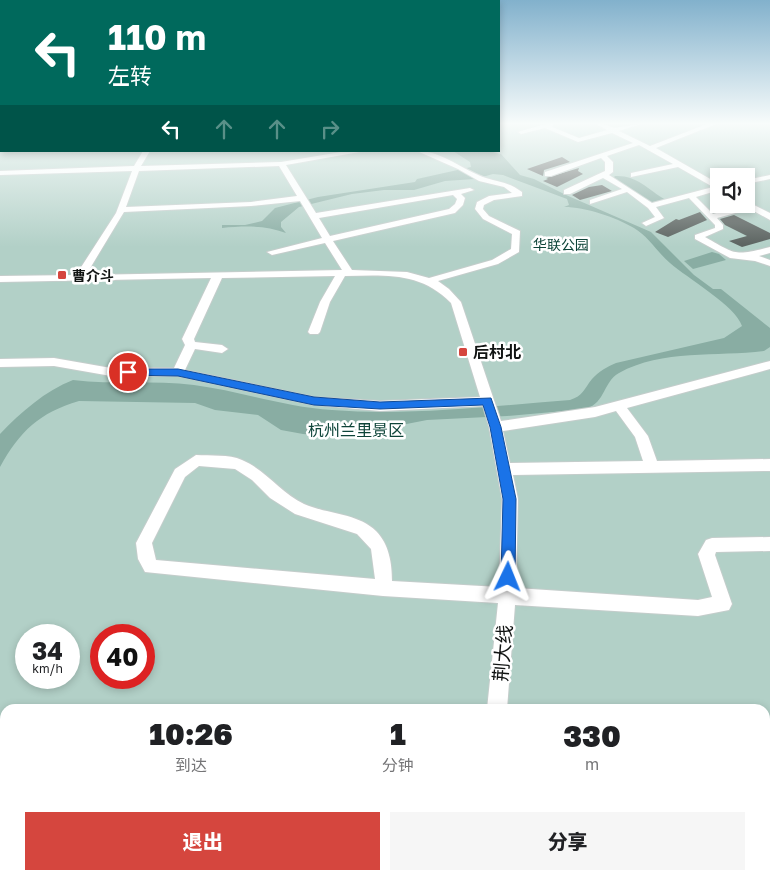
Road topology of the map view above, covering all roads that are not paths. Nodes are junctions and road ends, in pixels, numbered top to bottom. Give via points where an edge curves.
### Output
1 (138, 165) edge
2 (251, 165) edge
3 (282, 165) edge
4 (456, 165) edge
5 (575, 165) edge
6 (610, 165) edge
7 (678, 165) joint
8 (136, 169) junction
9 (0, 173) edge
10 (548, 174) dead end
11 (604, 175) junction
12 (634, 175) dead end
13 (770, 177) edge
14 (755, 180) edge
15 (710, 182) edge
16 (470, 190) dead end
17 (626, 190) junction
18 (710, 190) edge
19 (567, 192) dead end
20 (455, 193) junction
21 (691, 195) junction
22 (302, 198) junction
23 (593, 202) dead end
24 (650, 206) junction
25 (456, 208) junction
26 (755, 208) edge
27 (478, 209) junction
28 (122, 210) junction
29 (724, 213) edge
30 (313, 216) junction
31 (712, 217) junction
32 (770, 217) edge
33 (646, 223) dead end
34 (327, 239) junction
35 (770, 250) edge
36 (272, 252) dead end
37 (744, 257) junction
38 (770, 263) edge
39 (345, 273) junction
40 (218, 275) junction
41 (78, 278) junction
42 (5, 279) edge
43 (432, 280) junction
44 (0, 291) edge
45 (314, 332) dead end
46 (191, 345) junction
47 (222, 349) dead end
48 (0, 363) edge
49 (770, 366) edge
50 (178, 372) junction
51 (488, 401) junction
52 (618, 406) junction
53 (495, 423) junction
54 (770, 465) edge
55 (504, 468) junction
56 (652, 468) junction
57 (770, 544) edge
58 (384, 588) junction
59 (507, 596) junction
60 (497, 704) edge

1 - 8 street
2 - 8 street
3 - 22 street
4 - 27 street via 482,179 507,185 519,194 485,200
5 - 10 street
6 - 11 street
7 - 12 street
7 - 15 street
8 - 9 street
8 - 28 street
11 - 17 street
11 - 19 street
13 - 14 street
16 - 20 street
17 - 23 street
17 - 24 street
18 - 21 street
20 - 25 street via 461,198
20 - 30 street
21 - 24 street
21 - 31 street
22 - 28 street via 251,204
22 - 30 street
24 - 33 street via 660,218
25 - 27 street
25 - 34 street
26 - 32 street
27 - 43 street via 486,218 517,233 516,250 495,262
28 - 41 street
29 - 31 street
30 - 34 street
31 - 37 street via 719,229 698,237 733,256
34 - 36 street
34 - 39 street
35 - 37 street
37 - 38 street
39 - 40 street
39 - 43 street via 405,274
39 - 45 street via 325,302
40 - 41 street
40 - 46 street via 188,339
41 - 42 street
42 - 44 street
43 - 51 street, 荆大线 via 446,289 456,302
46 - 47 street
46 - 50 street
48 - 50 street via 54,362 111,372
49 - 52 street
50 - 51 street via 314,401 380,406
51 - 53 street, 荆大线
52 - 53 street
52 - 56 street via 641,436
53 - 55 street, 荆大线
54 - 56 street
55 - 56 street
55 - 59 street, 荆大线 via 510,499
57 - 59 street via 712,545 706,554 723,604 698,608
58 - 58 street via 150,568 144,543 180,473 190,463 196,460 238,464 257,476 275,494 300,509 362,528 370,534 378,543
58 - 59 street
59 - 60 street, 荆大线

